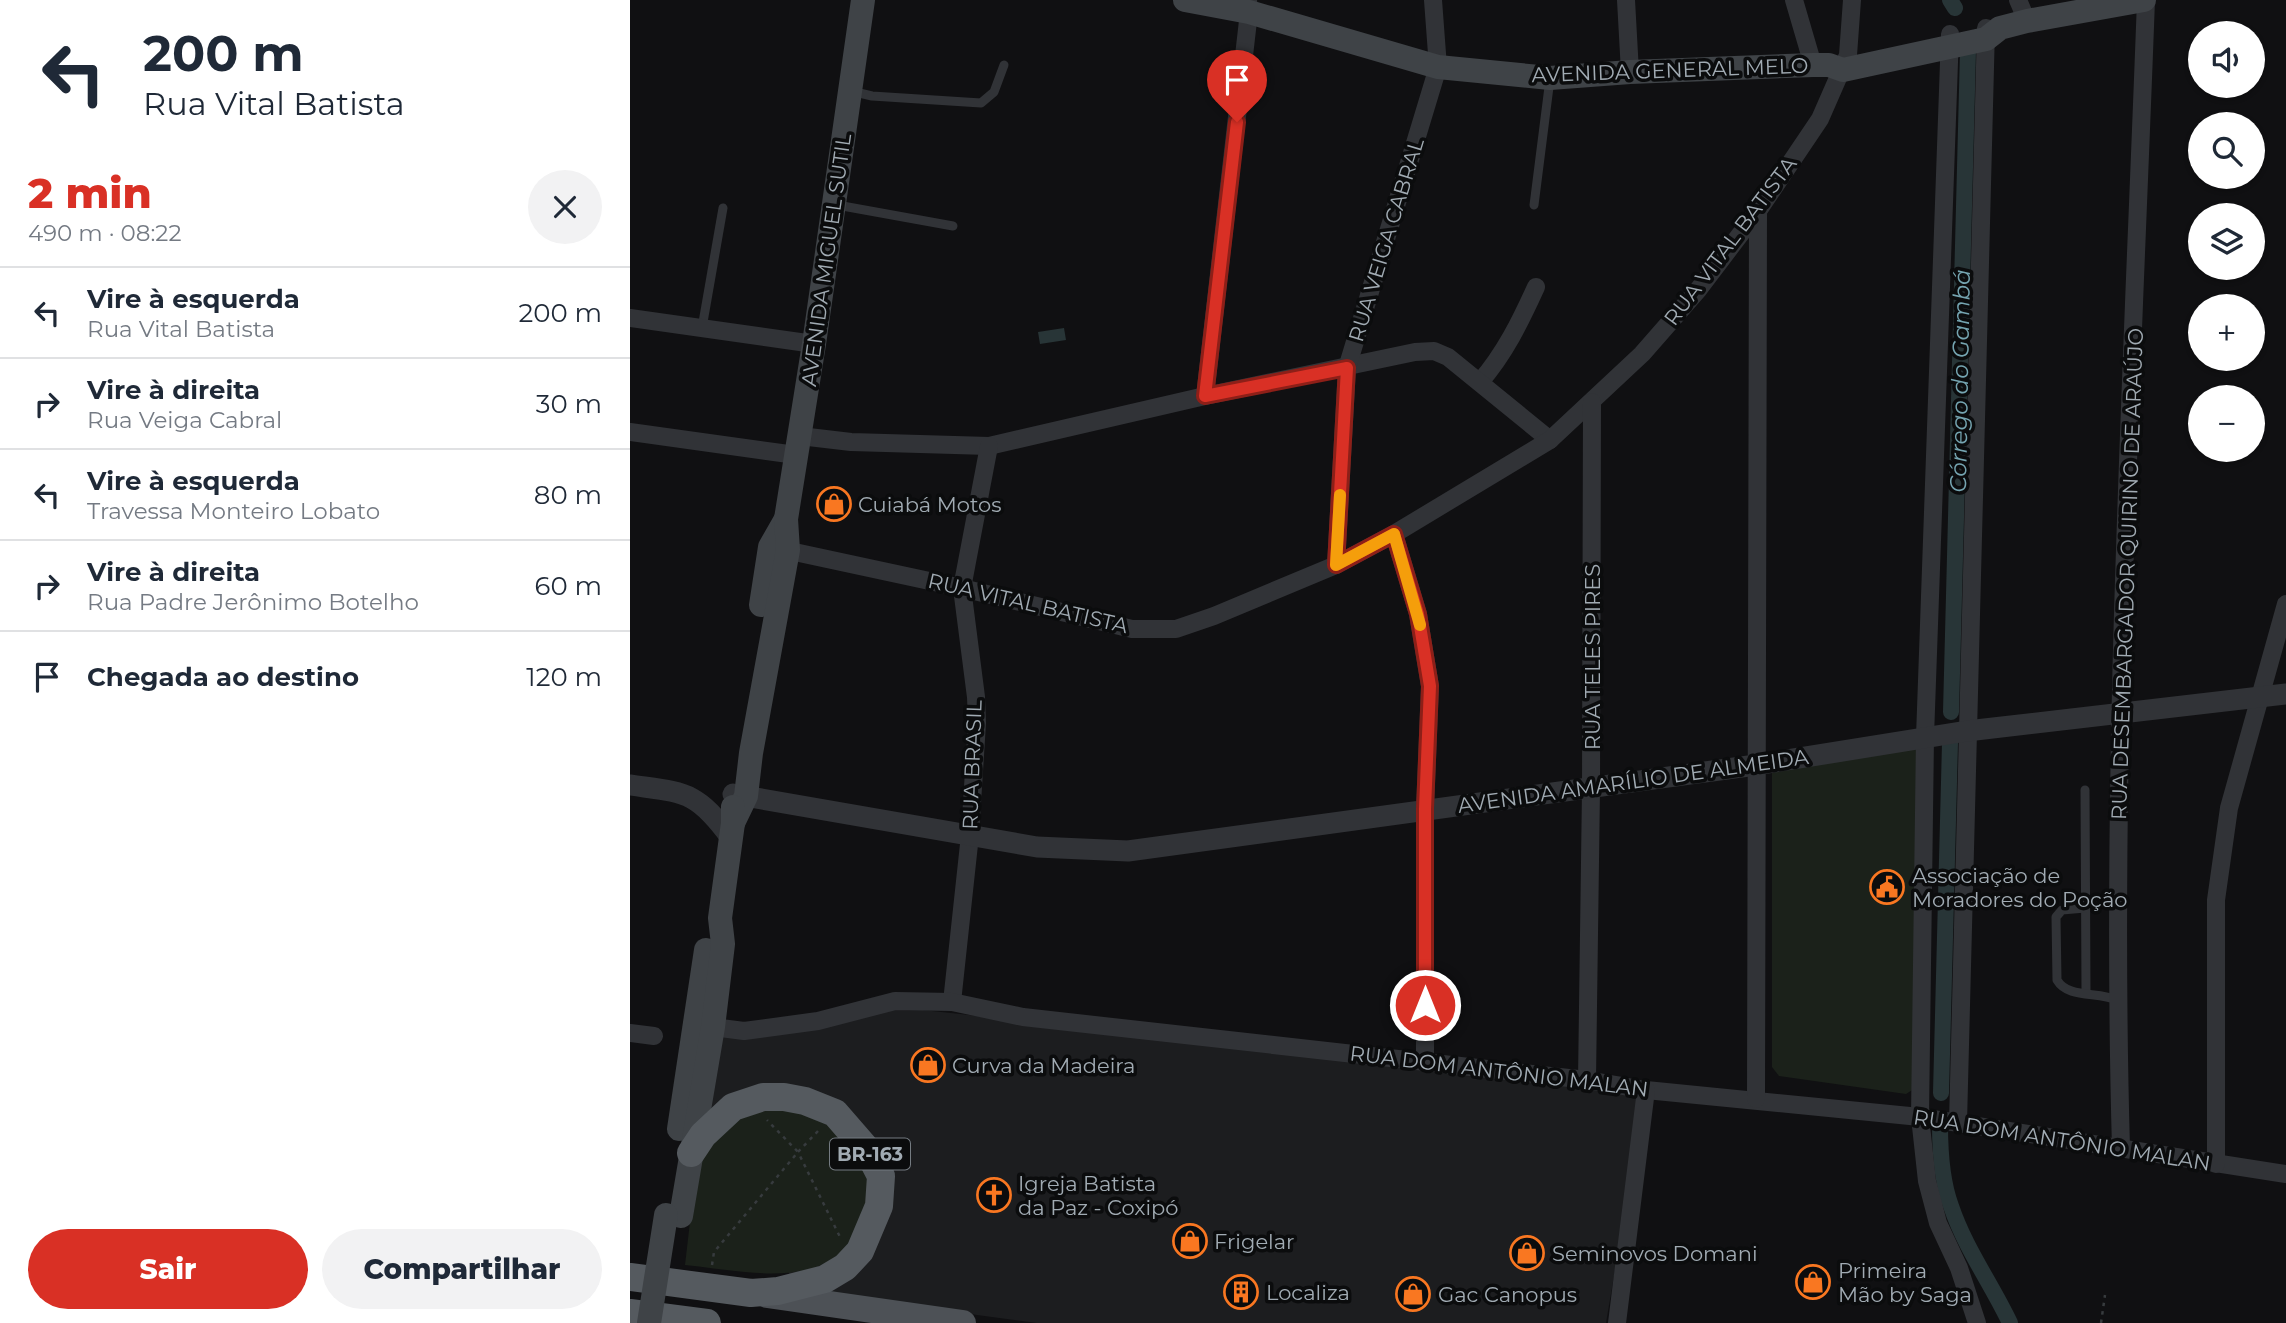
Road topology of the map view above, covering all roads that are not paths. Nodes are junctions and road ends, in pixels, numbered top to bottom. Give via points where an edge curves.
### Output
1 (863, 0) edge
2 (1185, 0) edge
3 (1433, 0) edge
4 (1626, 0) edge
5 (1794, 0) edge
6 (1852, 0) edge
7 (2145, 0) edge
8 (1249, 6) edge
9 (2022, 11) edge
10 (1990, 31) junction
11 (1950, 40) junction
12 (1833, 63) junction
13 (1004, 65) dead end
14 (1438, 67) junction
15 (1630, 72) junction
16 (1550, 78) junction
17 (850, 91) junction
18 (834, 205) junction
19 (1534, 205) dead end
20 (723, 208) dead end
21 (1758, 211) junction
22 (953, 226) dead end
23 (1536, 287) dead end
24 (630, 318) edge
25 (702, 328) junction
26 (814, 344) junction
27 (1347, 368) junction
28 (1480, 382) junction
29 (1205, 396) junction
30 (1592, 402) junction
31 (630, 432) edge
32 (1550, 440) junction
33 (798, 445) junction
34 (989, 446) junction
35 (1394, 534) junction
36 (779, 549) junction
37 (1336, 565) junction
38 (962, 587) junction
39 (2286, 604) edge
40 (2286, 694) edge
41 (2259, 698) junction
42 (2121, 713) junction
43 (1967, 731) junction
44 (1925, 737) junction
45 (1756, 765) junction
46 (630, 785) edge
47 (1591, 789) junction
48 (2085, 790) dead end
49 (739, 795) junction
50 (1425, 809) junction
51 (732, 831) junction
52 (970, 835) junction
53 (2085, 908) junction
54 (720, 918) junction
55 (2087, 992) junction
56 (2117, 1000) junction
57 (952, 1002) junction
58 (713, 1027) junction
59 (630, 1033) edge
60 (654, 1037) dead end
61 (1424, 1061) junction
62 (1587, 1080) junction
63 (1646, 1090) junction
64 (1756, 1099) junction
65 (1920, 1117) junction
66 (1958, 1123) junction
67 (2121, 1148) junction
68 (691, 1153) junction
69 (2216, 1164) junction
70 (2286, 1174) edge
71 (674, 1215) junction
72 (630, 1277) edge
73 (751, 1293) junction
74 (630, 1313) edge
75 (630, 1320) edge
76 (671, 1321) edge
77 (649, 1323) edge
78 (708, 1323) edge
79 (962, 1323) edge
80 (1616, 1323) edge
81 (1977, 1323) edge

1 - 17 main road, AVENIDA MIGUEL SUTIL
2 - 8 main road, AVENIDA GENERAL MELO
3 - 14 street, RUA VEIGA CABRAL
4 - 15 street
5 - 12 street
6 - 12 street
7 - 9 main road, AVENIDA GENERAL MELO
7 - 42 street, RUA DESEMBARGADOR QUIRINO DE ARAÚJO
8 - 14 main road, AVENIDA GENERAL MELO
8 - 29 street
9 - 10 main road, AVENIDA GENERAL MELO
10 - 11 main road, AVENIDA GENERAL MELO
10 - 43 street
11 - 12 main road, AVENIDA GENERAL MELO
11 - 44 street
12 - 15 main road, AVENIDA GENERAL MELO
12 - 21 street, RUA VITAL BATISTA via 1820,119
13 - 17 lane via 994,92 981,103
14 - 16 main road, AVENIDA GENERAL MELO
14 - 27 street, RUA VEIGA CABRAL
15 - 16 main road, AVENIDA GENERAL MELO
16 - 19 lane
17 - 18 main road, AVENIDA MIGUEL SUTIL
18 - 22 lane
18 - 26 main road, AVENIDA MIGUEL SUTIL
20 - 25 lane
21 - 30 street, RUA VITAL BATISTA via 1698,290
21 - 45 street
23 - 28 street via 1514,335
24 - 25 street
25 - 26 street
26 - 33 main road, AVENIDA MIGUEL SUTIL
27 - 28 street via 1434,351 1448,356
27 - 29 street
27 - 37 street, RUA VEIGA CABRAL
28 - 32 street
29 - 34 street
30 - 32 street, RUA VITAL BATISTA
30 - 47 street, RUA TELES PIRES
31 - 33 street
32 - 35 street, RUA VITAL BATISTA
33 - 34 street
33 - 36 main road, AVENIDA MIGUEL SUTIL
34 - 38 street, RUA BRASIL
35 - 37 street, RUA VITAL BATISTA
35 - 50 street via 1418,614 1430,686
36 - 38 street, RUA VITAL BATISTA
36 - 49 main road, AVENIDA MIGUEL SUTIL via 751,753
37 - 38 street, RUA VITAL BATISTA via 1176,629 1132,629
38 - 52 street, RUA BRASIL via 977,710
39 - 41 street
40 - 41 street, AVENIDA AMARÍLIO DE ALMEIDA
41 - 42 street, AVENIDA AMARÍLIO DE ALMEIDA
41 - 69 street via 2229,808 2216,900
42 - 43 street, AVENIDA AMARÍLIO DE ALMEIDA
42 - 56 street, RUA DESEMBARGADOR QUIRINO DE ARAÚJO
43 - 44 street, AVENIDA AMARÍLIO DE ALMEIDA
43 - 66 street
44 - 45 street, AVENIDA AMARÍLIO DE ALMEIDA
44 - 65 street
45 - 47 street, AVENIDA AMARÍLIO DE ALMEIDA
45 - 64 street
46 - 51 street via 686,794
47 - 50 street, AVENIDA AMARÍLIO DE ALMEIDA
47 - 62 street, RUA TELES PIRES
48 - 53 lane
49 - 51 main road, AVENIDA MIGUEL SUTIL
49 - 52 street, AVENIDA AMARÍLIO DE ALMEIDA
50 - 52 street, AVENIDA AMARÍLIO DE ALMEIDA via 1128,851 1037,847
50 - 61 street
51 - 54 main road, AVENIDA MIGUEL SUTIL
52 - 57 street, RUA BRASIL
53 - 55 lane
53 - 55 lane via 2062,910 2056,918 2056,977 2067,990
54 - 58 main road, AVENIDA MIGUEL SUTIL via 723,944
54 - 71 main road, AVENIDA MIGUEL SUTIL via 707,944
55 - 56 lane
56 - 67 street, RUA DESEMBARGADOR QUIRINO DE ARAÚJO
57 - 58 street, RUA DOM ANTÔNIO MALAN via 895,1001 818,1021 744,1031
57 - 61 street, RUA DOM ANTÔNIO MALAN via 1023,1017
58 - 68 main road, AVENIDA MIGUEL SUTIL
59 - 60 street
61 - 62 street, RUA DOM ANTÔNIO MALAN
62 - 63 street, RUA DOM ANTÔNIO MALAN
63 - 64 street, RUA DOM ANTÔNIO MALAN
63 - 80 street
64 - 65 street, RUA DOM ANTÔNIO MALAN
65 - 66 street, RUA DOM ANTÔNIO MALAN
65 - 81 street via 1927,1181 1938,1223
66 - 67 street, RUA DOM ANTÔNIO MALAN
67 - 69 street, RUA DOM ANTÔNIO MALAN
68 - 71 main road, AVENIDA MIGUEL SUTIL / BR-163
68 - 73 highway, BR-163 via 733,1107 763,1097 784,1097 835,1113 868,1151 881,1176 878,1206 860,1251 845,1267 825,1279
69 - 70 street, RUA DOM ANTÔNIO MALAN
71 - 76 main road, BR-163
71 - 77 main road, bridge
72 - 73 highway, BR-163
73 - 79 main road
74 - 76 highway
75 - 76 highway
76 - 78 highway

